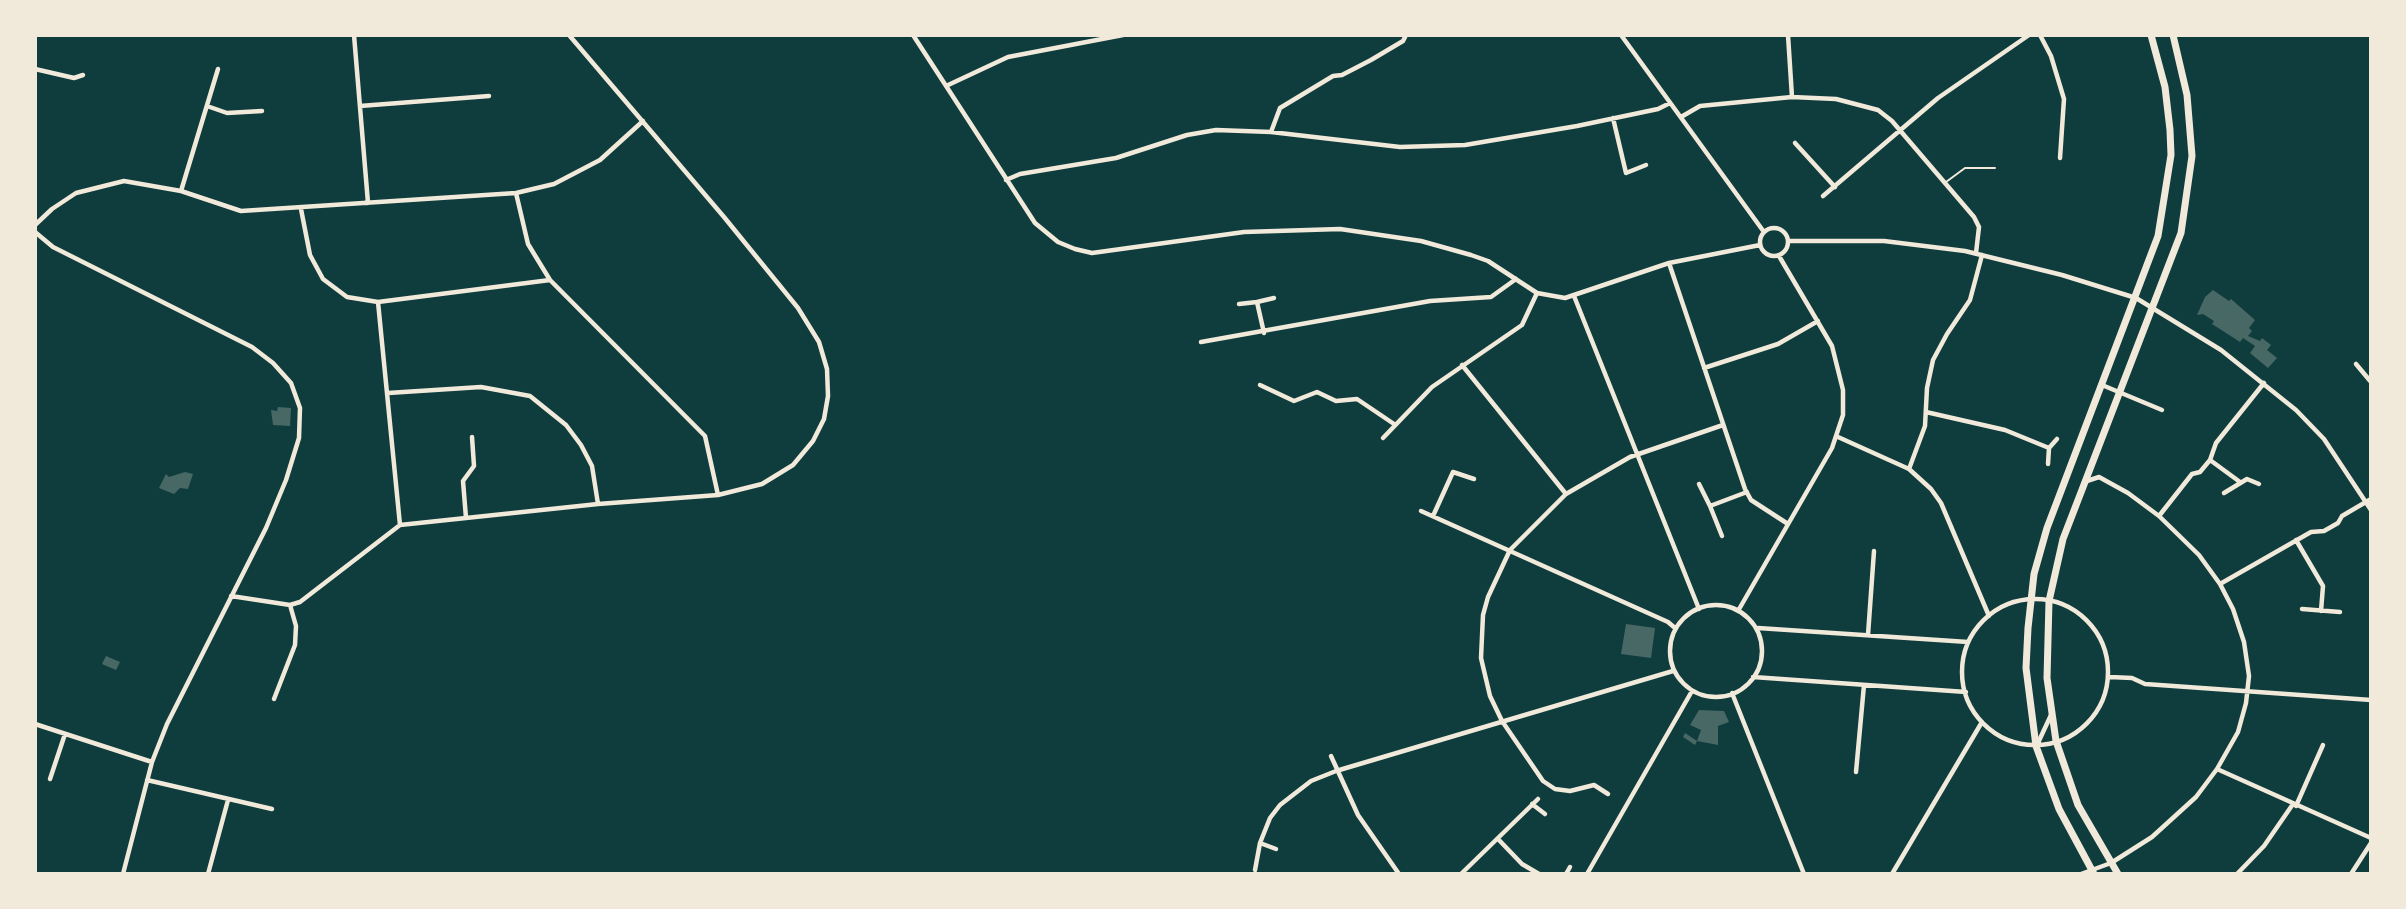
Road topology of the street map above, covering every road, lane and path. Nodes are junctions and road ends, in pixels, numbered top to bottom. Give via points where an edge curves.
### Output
1 (354, 35) edge
2 (569, 35) edge
3 (913, 35) edge
4 (1123, 35) edge
5 (1406, 35) edge
6 (1621, 35) edge
7 (1788, 35) edge
8 (2015, 35) edge
9 (2029, 35) edge
10 (2040, 35) edge
11 (2151, 35) edge
12 (2173, 35) edge
13 (2018, 42) junction
14 (35, 69) edge
15 (218, 69) dead end
16 (83, 75) dead end
17 (946, 86) junction
18 (489, 96) dead end
19 (1792, 97) junction
20 (1670, 103) junction
21 (207, 106) junction
22 (360, 106) junction
23 (262, 111) dead end
24 (1681, 117) junction
25 (1613, 118) junction
26 (643, 121) junction
27 (1900, 130) junction
28 (1270, 132) junction
29 (1795, 143) dead end
30 (2060, 158) dead end
31 (1646, 165) dead end
32 (1995, 168) dead end
33 (1006, 180) junction
34 (1945, 183) junction
35 (1835, 187) junction
36 (181, 191) junction
37 (516, 192) junction
38 (1823, 195) dead end
39 (368, 203) junction
40 (301, 209) junction
41 (35, 225) edge
42 (35, 232) edge
43 (1764, 232) junction
44 (1788, 241) junction
45 (1760, 245) junction
46 (1979, 254) junction
47 (1779, 256) junction
48 (1670, 263) junction
49 (1516, 279) junction
50 (550, 280) junction
51 (1537, 293) junction
52 (1574, 296) junction
53 (1274, 298) dead end
54 (2136, 298) junction
55 (378, 302) junction
56 (1257, 302) junction
57 (1239, 304) dead end
58 (2152, 308) junction
59 (1818, 321) junction
60 (1265, 333) junction
61 (1201, 342) dead end
62 (2356, 364) dead end
63 (1462, 365) junction
64 (1704, 368) junction
65 (2371, 382) edge
66 (2264, 383) junction
67 (1260, 385) dead end
68 (2102, 385) junction
69 (388, 393) junction
70 (2120, 393) junction
71 (2162, 410) dead end
72 (1926, 412) junction
73 (1394, 425) junction
74 (1723, 425) junction
75 (472, 437) dead end
76 (1838, 437) junction
77 (1383, 438) dead end
78 (2057, 439) dead end
79 (2049, 448) junction
80 (1637, 454) junction
81 (2210, 460) junction
82 (2048, 464) dead end
83 (1909, 469) junction
84 (1474, 479) dead end
85 (2085, 482) junction
86 (2240, 482) junction
87 (1699, 484) dead end
88 (2259, 484) dead end
89 (1746, 492) junction
90 (2224, 493) dead end
91 (1566, 494) junction
92 (718, 495) junction
93 (2368, 500) edge
94 (598, 504) junction
95 (1710, 506) junction
96 (2371, 510) edge
97 (1422, 511) dead end
98 (1433, 516) junction
99 (2159, 516) junction
100 (466, 518) junction
101 (1788, 524) junction
102 (400, 525) junction
103 (1722, 536) dead end
104 (2296, 540) junction
105 (1510, 550) junction
106 (1874, 551) dead end
107 (2220, 584) junction
108 (232, 596) junction
109 (2030, 599) junction
110 (2049, 601) junction
111 (290, 605) junction
112 (1699, 609) junction
113 (2302, 609) dead end
114 (1738, 611) junction
115 (2321, 611) junction
116 (2340, 612) dead end
117 (1989, 616) junction
118 (1675, 628) junction
119 (1758, 628) junction
120 (1868, 635) junction
121 (1968, 642) junction
122 (1674, 671) junction
123 (1753, 677) junction
124 (2110, 677) junction
125 (1864, 685) junction
126 (1692, 691) junction
127 (2248, 691) junction
128 (1966, 692) junction
129 (1732, 693) junction
130 (274, 699) dead end
131 (2371, 700) edge
132 (2051, 715) junction
133 (1502, 721) junction
134 (1982, 722) junction
135 (35, 724) edge
136 (65, 734) junction
137 (2056, 741) junction
138 (2323, 745) dead end
139 (2036, 746) junction
140 (1331, 756) dead end
141 (152, 762) junction
142 (2217, 769) junction
143 (1336, 771) junction
144 (1856, 772) dead end
145 (50, 779) dead end
146 (148, 780) junction
147 (1608, 794) dead end
148 (1538, 799) dead end
149 (228, 800) junction
150 (1532, 804) junction
151 (2295, 805) junction
152 (272, 809) dead end
153 (1545, 814) dead end
154 (1497, 839) junction
155 (2371, 840) edge
156 (1260, 843) junction
157 (1276, 849) dead end
158 (2111, 863) junction
159 (1570, 867) dead end
160 (1255, 870) dead end
161 (2093, 872) edge
162 (123, 874) edge
163 (208, 874) edge
164 (1399, 874) edge
165 (1461, 874) edge
166 (1539, 874) edge
167 (1566, 874) edge
168 (1587, 874) edge
169 (1804, 874) edge
170 (1892, 874) edge
171 (2081, 874) edge
172 (2118, 874) edge
173 (2237, 874) edge
174 (2351, 874) edge

1 - 22 street
2 - 26 street
3 - 17 street
4 - 17 street via 1008,57
5 - 28 street via 1404,41 1280,108
6 - 20 street
7 - 19 street
8 - 13 street
9 - 13 street
10 - 30 street via 2064,99
11 - 54 highway via 2165,88 2171,155 2158,236
12 - 58 highway via 2187,95 2192,156 2178,244
13 - 27 street
14 - 16 street via 74,78
15 - 21 street
17 - 33 street
18 - 22 street
19 - 24 street via 1700,106
19 - 27 street via 1867,106
20 - 24 street
20 - 25 street
21 - 23 street via 227,113
21 - 36 street
22 - 39 street
24 - 43 street
25 - 28 street via 1465,145 1421,147 1355,144
25 - 31 street via 1626,173
26 - 37 street via 600,160 554,184
26 - 92 street via 798,309 819,342 827,369 824,419 793,465 762,484
27 - 34 street
27 - 35 street
28 - 33 street via 1201,132 1116,158
29 - 35 street
32 - 34 lane via 1965,168
33 - 49 street via 1046,234 1092,253 1244,232 1340,229 1421,241 1471,255
34 - 46 street via 1979,227
35 - 38 street
36 - 40 street via 241,211
36 - 41 street via 142,182 107,183 70,197
37 - 39 street
37 - 50 street via 528,244
39 - 40 street
40 - 55 street via 310,255 323,279 347,297
42 - 108 street via 53,247 252,346 291,383 300,408 296,450 266,528
43 - 44 street via 1778,228
43 - 45 street
44 - 46 street via 1884,242
44 - 47 street
45 - 47 street via 1767,255
45 - 48 street
46 - 54 street
46 - 72 street via 1970,300 1933,360
47 - 59 street
48 - 52 street
48 - 64 street
49 - 51 street
49 - 60 street via 1491,297 1430,301
50 - 55 street
50 - 92 street via 705,436
51 - 52 street via 1555,298
51 - 63 street via 1522,325
52 - 80 street
53 - 56 street
54 - 58 street
54 - 68 highway
55 - 69 street
56 - 57 street
56 - 60 street
58 - 66 street
58 - 70 highway
59 - 64 street via 1778,344
59 - 76 street via 1839,366 1843,415
60 - 61 street
62 - 65 street
63 - 73 street
63 - 91 street
64 - 74 street
66 - 81 street via 2217,443
66 - 93 street via 2324,439
67 - 73 street via 1294,401 1317,392 1336,401 1357,399
68 - 70 street
68 - 109 highway via 2047,528
69 - 94 street via 481,387 530,396 566,425 581,445 592,466
69 - 102 street
70 - 71 street
70 - 85 highway
72 - 79 street via 2005,430
72 - 83 street via 1922,441
73 - 77 street
74 - 80 street
74 - 89 street
75 - 100 street via 474,466 463,481
76 - 83 street
76 - 101 street
78 - 79 street
79 - 82 street
80 - 91 street
80 - 112 street
81 - 86 street
81 - 99 street via 2192,474
83 - 117 street via 1941,503
84 - 98 street via 1453,472
85 - 99 street via 2099,477
85 - 110 highway via 2063,539
86 - 88 street via 2247,479
86 - 90 street
87 - 95 street
89 - 95 street
89 - 101 street
91 - 105 street
92 - 94 street
93 - 96 street
93 - 104 street via 2324,531
94 - 100 street
95 - 103 street
97 - 98 street
98 - 105 street
99 - 107 street via 2199,555
100 - 102 street
101 - 114 street
102 - 111 street via 316,592
104 - 107 street
104 - 115 street via 2323,586
105 - 118 street
105 - 133 street via 1488,597 1480,638 1484,678
106 - 120 street
107 - 127 street via 2244,642
108 - 111 street
108 - 141 street
109 - 110 street
109 - 117 street
109 - 139 highway via 2026,668
110 - 124 street via 2074,611 2094,628 2106,653
110 - 132 highway
111 - 130 street via 295,645
112 - 114 street via 1713,605
112 - 118 street
113 - 115 street
114 - 119 street
115 - 116 street
117 - 121 street
118 - 122 street via 1670,642
119 - 120 street
119 - 123 street via 1762,640
120 - 121 street
121 - 128 street via 1963,662
122 - 126 street
122 - 133 street
123 - 125 street
123 - 129 street
124 - 127 street
124 - 137 street via 2087,723
125 - 128 street
125 - 144 street
126 - 129 street via 1714,696
126 - 168 street
127 - 131 street
127 - 142 street via 2238,732
128 - 134 street
129 - 169 street
132 - 137 highway
132 - 139 street
133 - 143 street
133 - 147 street via 1543,781 1555,789 1594,785
134 - 139 street via 2012,742
134 - 170 street
135 - 136 street
136 - 141 street
136 - 145 street
137 - 139 street
137 - 158 highway via 2078,805
138 - 151 street
139 - 161 highway via 2059,808
140 - 143 street
141 - 146 street
142 - 151 street
142 - 158 street via 2174,818
143 - 156 street via 1311,782 1280,805
143 - 164 street via 1358,815
146 - 149 street
146 - 162 street
148 - 150 street
149 - 152 street
149 - 163 street
150 - 153 street
150 - 154 street
151 - 155 street
151 - 173 street
154 - 165 street
154 - 166 street
155 - 174 street
156 - 157 street
156 - 160 street
158 - 161 street
158 - 172 highway
159 - 167 street
161 - 171 street

